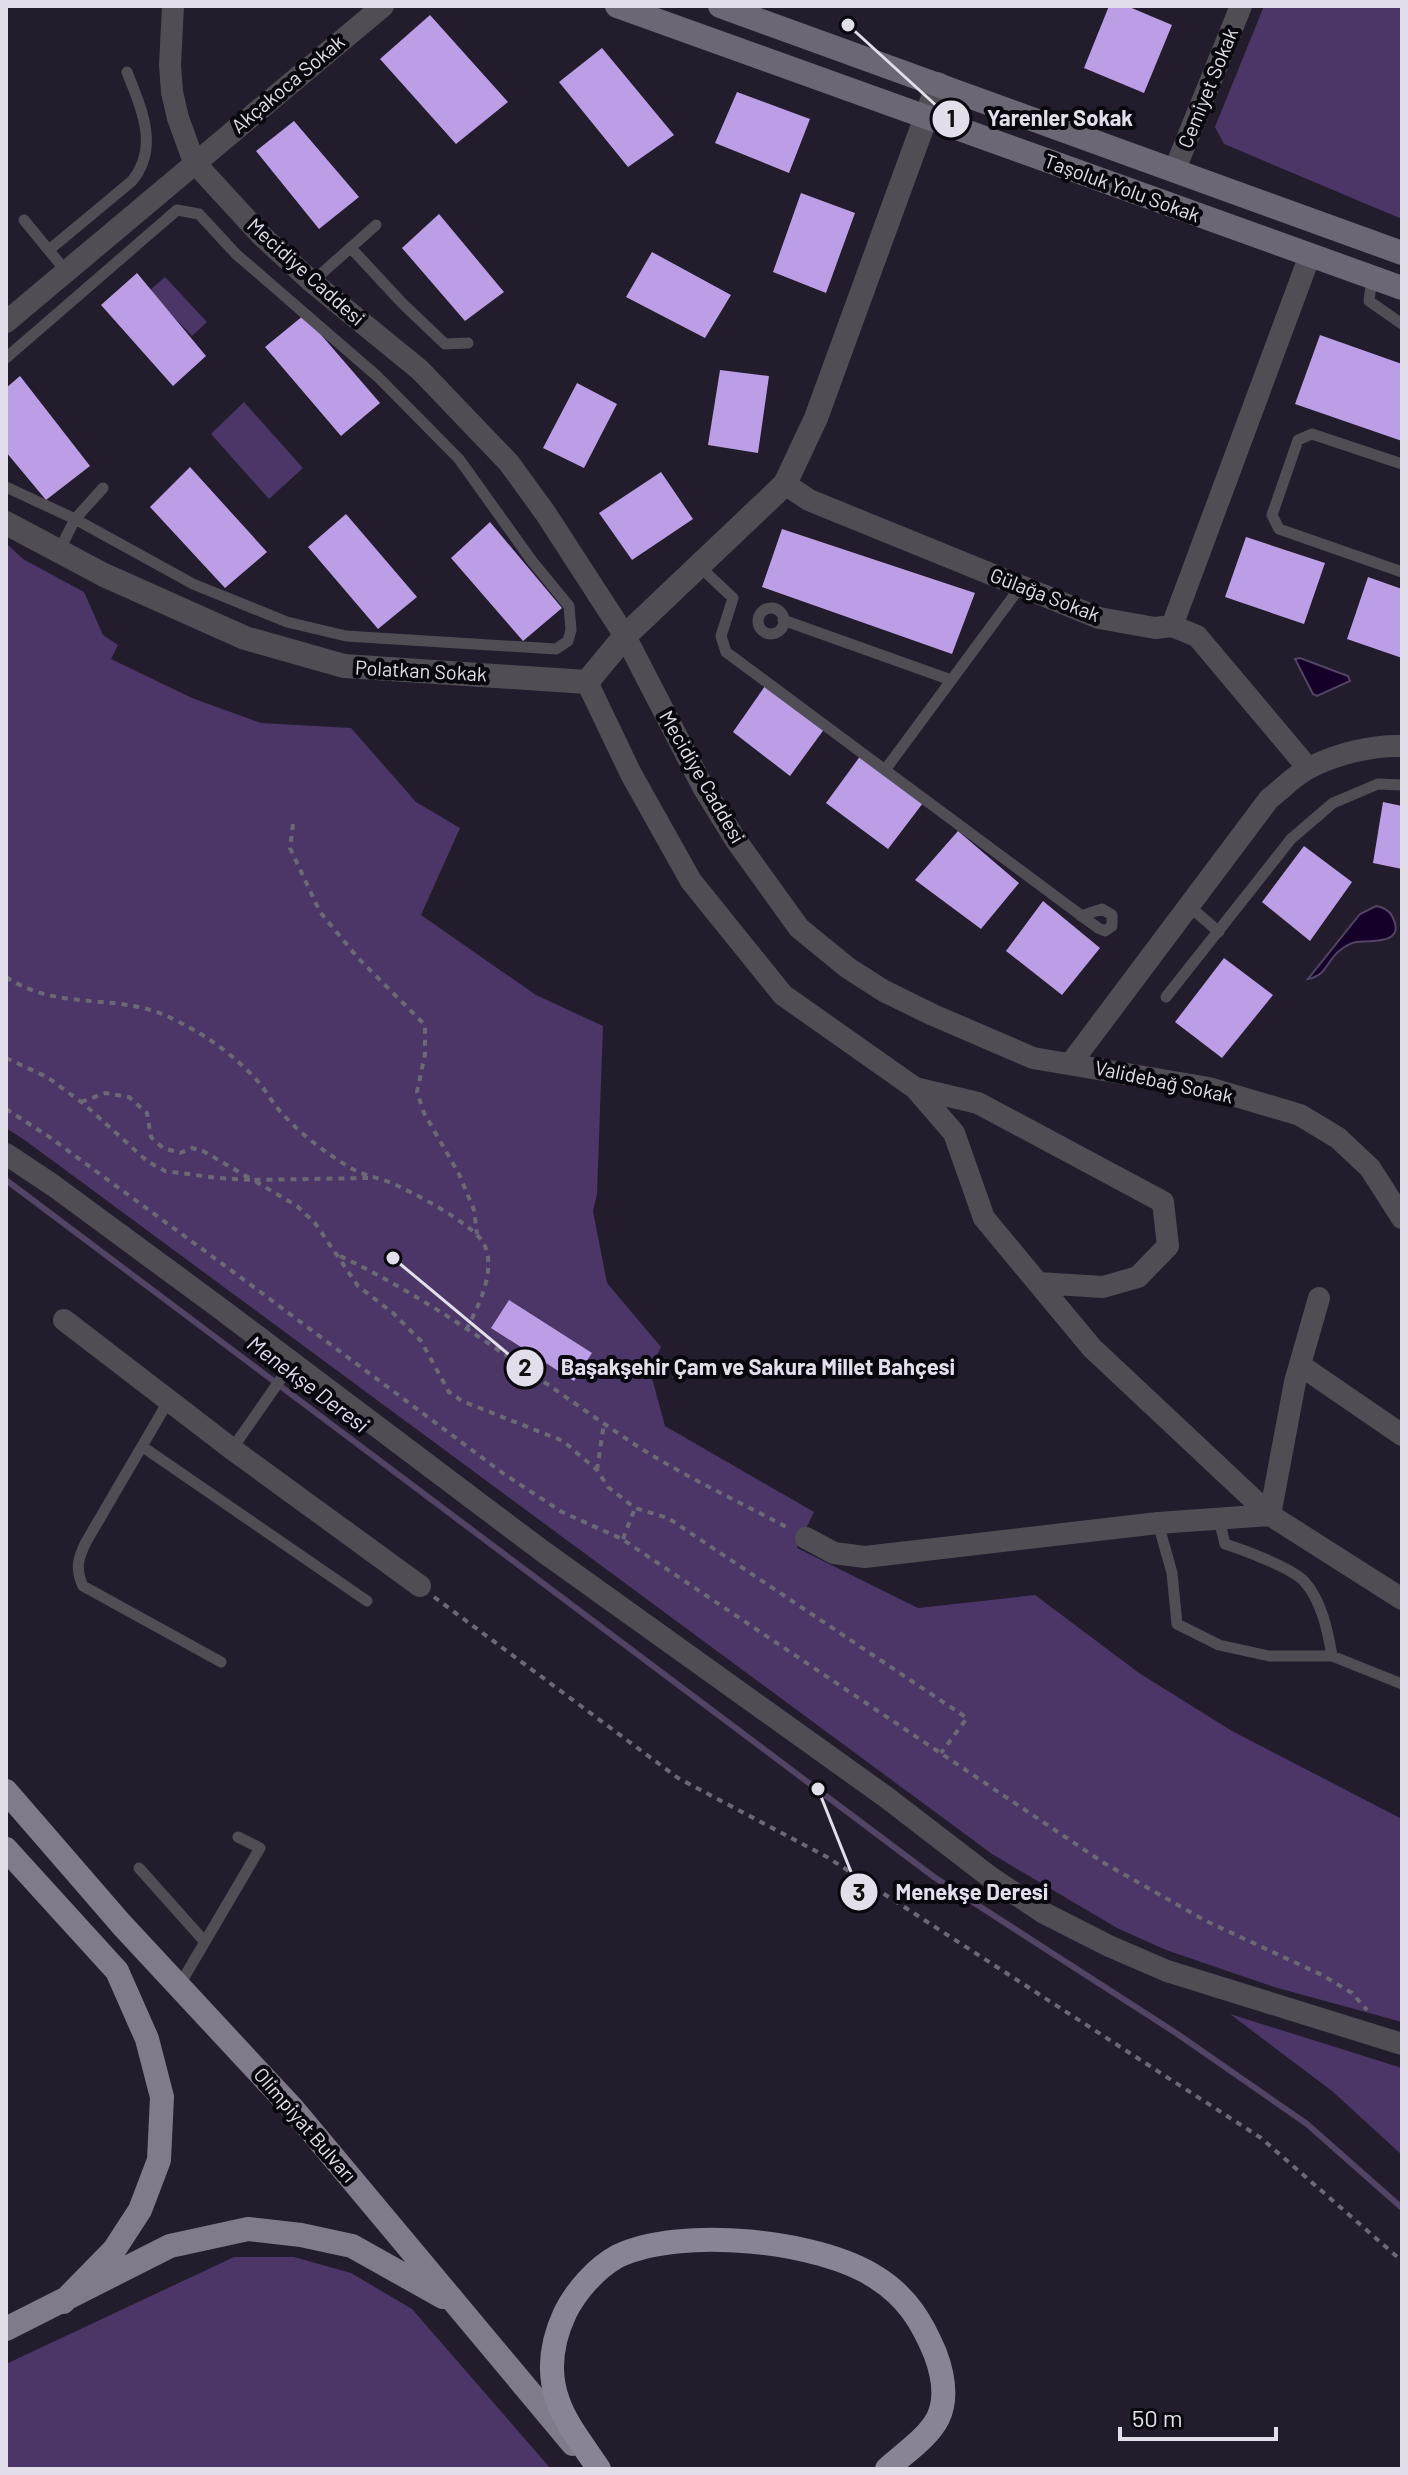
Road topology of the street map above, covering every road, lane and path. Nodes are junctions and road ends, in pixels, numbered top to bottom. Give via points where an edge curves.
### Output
1 (173, 6) edge
2 (383, 6) edge
3 (617, 6) edge
4 (720, 6) edge
5 (1241, 6) edge
6 (127, 72) dead end
7 (938, 84) junction
8 (926, 117) junction
9 (194, 162) junction
10 (1175, 169) junction
11 (24, 220) dead end
12 (376, 225) dead end
13 (351, 248) junction
14 (49, 250) junction
15 (1402, 253) edge
16 (1310, 255) junction
17 (65, 270) junction
18 (1372, 277) junction
19 (312, 282) junction
20 (1402, 288) edge
21 (6, 322) edge
22 (1402, 324) edge
23 (468, 343) dead end
24 (6, 358) edge
25 (1402, 464) edge
26 (785, 484) junction
27 (6, 487) edge
28 (103, 488) dead end
29 (75, 519) junction
30 (6, 523) edge
31 (59, 551) junction
32 (699, 566) junction
33 (1402, 572) edge
34 (1021, 586) junction
35 (783, 620) dead end
36 (1172, 626) junction
37 (625, 636) junction
38 (951, 680) junction
39 (587, 682) junction
40 (1402, 746) edge
41 (1308, 768) junction
42 (885, 770) junction
43 (1402, 785) edge
44 (293, 824) dead end
45 (1189, 906) junction
46 (1081, 916) dead end
47 (1219, 932) junction
48 (6, 977) edge
49 (1166, 997) dead end
50 (6, 1058) edge
51 (1071, 1063) junction
52 (915, 1088) junction
53 (81, 1102) junction
54 (6, 1109) edge
55 (6, 1154) edge
56 (372, 1177) junction
57 (253, 1180) junction
58 (1402, 1218) edge
59 (477, 1234) junction
60 (337, 1255) junction
61 (1038, 1283) junction
62 (1319, 1298) dead end
63 (64, 1320) dead end
64 (466, 1330) junction
65 (292, 1363) junction
66 (1300, 1365) junction
67 (169, 1400) junction
68 (604, 1423) junction
69 (1402, 1435) edge
70 (143, 1447) junction
71 (232, 1449) junction
72 (597, 1470) junction
73 (635, 1508) junction
74 (1270, 1515) junction
75 (1219, 1519) junction
76 (1158, 1523) junction
77 (806, 1538) joint
78 (622, 1539) junction
79 (420, 1586) joint
80 (1402, 1599) edge
81 (367, 1601) dead end
82 (1332, 1656) junction
83 (221, 1662) dead end
84 (1402, 1684) edge
85 (941, 1753) junction
86 (6, 1791) edge
87 (238, 1837) dead end
88 (6, 1849) edge
89 (139, 1868) dead end
90 (205, 1942) junction
91 (179, 1986) junction
92 (1366, 2033) junction
93 (1402, 2044) edge
94 (1402, 2261) edge
95 (63, 2302) junction
96 (458, 2306) junction
97 (6, 2329) edge
98 (596, 2469) edge
99 (887, 2469) edge

1 - 9 street, Mecidiye Caddesi via 172,92
2 - 9 street, Akçakoca Sokak
3 - 8 main road, Taşoluk Yolu Sokak
4 - 7 main road, Taşoluk Yolu Sokak
5 - 10 street, Cemiyet Sokak
6 - 14 lane via 142,111 148,151 143,168
7 - 8 street
7 - 10 main road, Taşoluk Yolu Sokak
8 - 16 main road, Taşoluk Yolu Sokak
8 - 26 street via 816,418
9 - 17 street
9 - 19 street, Mecidiye Caddesi
10 - 15 main road, Taşoluk Yolu Sokak
11 - 14 lane
12 - 13 lane
13 - 19 lane
13 - 23 lane via 445,344
14 - 17 lane
16 - 18 main road, Taşoluk Yolu Sokak
16 - 36 street
17 - 21 street
18 - 20 main road, Taşoluk Yolu Sokak
18 - 22 lane via 1369,301
19 - 37 street, Mecidiye Caddesi via 420,370 509,463
24 - 29 lane via 177,210 199,214 236,254 378,377 459,459 569,606 571,630 568,641 556,649 346,636 240,605
25 - 33 lane via 1312,434 1298,440 1272,515 1279,529
26 - 32 street
26 - 34 street, Gülağa Sokak via 809,500
27 - 29 lane
28 - 29 lane
29 - 31 lane
30 - 31 street, Polatkan Sokak
31 - 39 street, Polatkan Sokak via 245,638 344,666
32 - 37 street
32 - 42 lane via 733,598 721,636 726,652
34 - 36 street, Gülağa Sokak via 1099,618
34 - 38 lane
35 - 38 lane
36 - 41 street, Gülağa Sokak via 1197,636
37 - 39 street
37 - 51 street, Mecidiye Caddesi via 703,787 799,928 884,991 1033,1058
38 - 42 lane
39 - 52 street via 691,881 783,995
40 - 41 street via 1351,752
41 - 45 street via 1269,799
42 - 46 lane
43 - 47 lane via 1378,784 1333,803 1291,839
44 - 59 path via 290,848 320,912 425,1025 417,1092 459,1174 474,1210
45 - 47 lane
45 - 51 street
47 - 49 lane
48 - 56 path via 43,995 125,1004 199,1032 256,1078 307,1138
50 - 53 path via 47,1077
51 - 58 street, Validebağ Sokak via 1209,1088 1300,1115 1338,1138 1370,1168
52 - 61 street via 954,1133 984,1218
52 - 61 street via 978,1103 1163,1202 1168,1246 1138,1277 1103,1287
53 - 57 path via 165,1171
53 - 57 path via 105,1093 129,1097 147,1113 151,1137 163,1148 203,1151
54 - 78 path via 504,1474 562,1512
55 - 65 street
56 - 57 path
56 - 59 path via 440,1209
57 - 60 path via 297,1206
59 - 64 path via 486,1247 489,1269
60 - 64 path via 375,1272
60 - 72 path via 358,1286 421,1341 449,1392 563,1441
61 - 74 street via 1092,1348
62 - 66 street
63 - 67 street
64 - 68 path
65 - 71 lane
65 - 92 street via 1044,1913 1167,1971
66 - 69 street
66 - 74 street
67 - 70 lane
67 - 71 street
68 - 72 path
68 - 77 path
70 - 81 lane
70 - 83 lane via 86,1542 77,1575 83,1586
71 - 79 street
72 - 73 path via 608,1487
73 - 78 path
73 - 85 path via 668,1518 967,1718
74 - 75 street
74 - 80 street
75 - 76 street
75 - 82 lane via 1225,1544 1303,1580 1326,1621
76 - 77 street via 865,1557 834,1553
76 - 82 lane via 1172,1573 1177,1624 1219,1645 1269,1656
78 - 85 path
79 - 94 path via 678,1778 827,1857 1261,2138
82 - 84 lane
85 - 92 path via 1104,1863 1206,1921 1352,1993 1367,2007
86 - 91 main road, Olimpiyat Bulvarı
87 - 90 lane via 260,1848
88 - 95 main road via 117,1971 147,2039 162,2097 159,2160 140,2210 114,2250
89 - 90 lane
90 - 91 lane
91 - 96 main road, Olimpiyat Bulvarı via 293,2109
92 - 93 street
95 - 96 main road via 170,2246 248,2229 352,2246
95 - 97 main road
96 - 98 main road, Olimpiyat Bulvarı
98 - 99 highway via 558,2402 551,2368 555,2335 569,2306 590,2277 618,2257 665,2241 716,2238 776,2245 849,2265 877,2277 912,2306 941,2368 944,2398 937,2420

